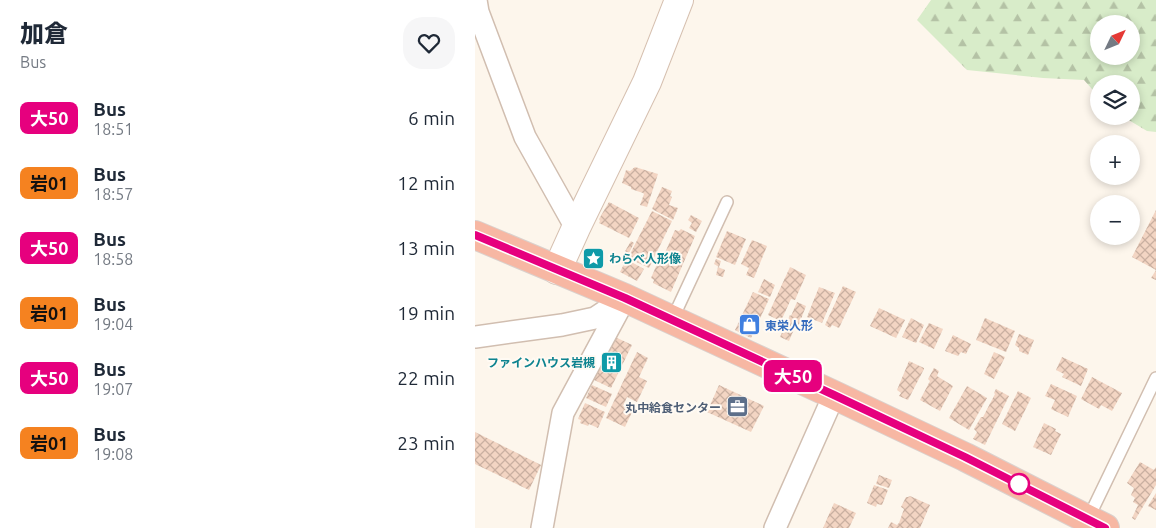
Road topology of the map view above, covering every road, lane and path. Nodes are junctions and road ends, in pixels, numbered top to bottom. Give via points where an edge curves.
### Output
1 (475, 0) edge
2 (679, 0) edge
3 (727, 202) dead end
4 (576, 228) junction
5 (475, 235) edge
6 (557, 270) junction
7 (625, 298) junction
8 (672, 320) junction
9 (476, 339) edge
10 (1156, 378) edge
11 (834, 395) junction
12 (1092, 525) edge
13 (542, 528) edge
14 (775, 528) edge

1 - 4 street via 525,137
2 - 4 street via 647,82
3 - 8 lane
4 - 6 street
5 - 6 highway
6 - 7 highway
7 - 8 highway
7 - 9 street via 595,318
7 - 13 street via 563,413
8 - 11 highway
10 - 12 lane
11 - 12 highway via 965,457
11 - 14 street

